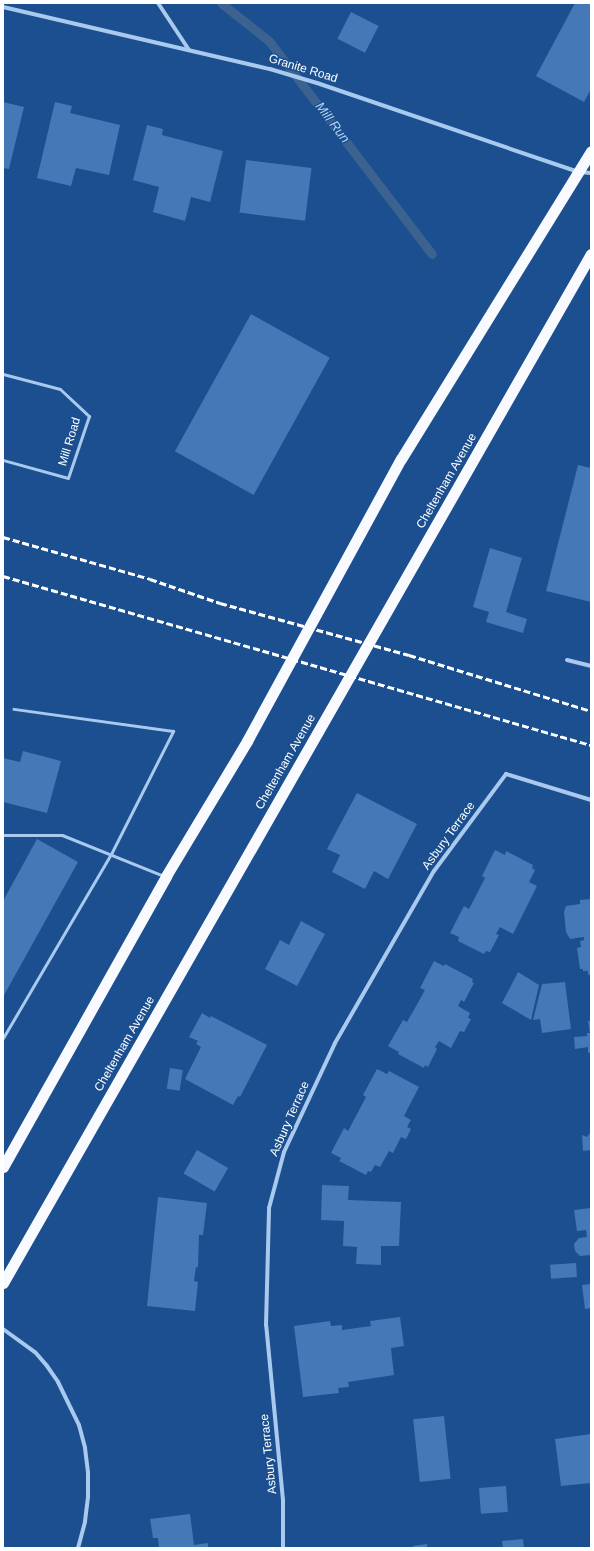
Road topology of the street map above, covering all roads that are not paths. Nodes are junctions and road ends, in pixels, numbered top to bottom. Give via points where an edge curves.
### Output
1 (158, 3) edge
2 (3, 7) edge
3 (189, 50) junction
4 (591, 151) edge
5 (579, 172) junction
6 (591, 173) edge
7 (591, 254) edge
8 (3, 374) edge
9 (3, 460) edge
10 (567, 660) dead end
11 (591, 666) edge
12 (14, 709) dead end
13 (591, 800) edge
14 (3, 834) edge
15 (111, 854) junction
16 (166, 876) junction
17 (3, 1038) edge
18 (3, 1167) edge
19 (3, 1283) edge
20 (3, 1329) edge
21 (78, 1548) edge
22 (283, 1548) edge

1 - 3 street
2 - 3 street, Granite Road
3 - 5 street, Granite Road via 317,83
4 - 5 highway
5 - 6 street, Granite Road
5 - 16 highway via 401,459 247,741
7 - 19 highway, Cheltenham Avenue
8 - 9 lane, Mill Road via 60,389 89,416 68,478
10 - 11 street
12 - 15 lane via 173,731
13 - 22 street, Asbury Terrace via 506,774 434,871 335,1044 284,1152 269,1208 266,1325 283,1500
14 - 15 lane via 62,835
15 - 16 lane
15 - 17 lane
16 - 18 highway
20 - 21 street via 35,1352 47,1366 58,1382 79,1425 85,1448 88,1497

